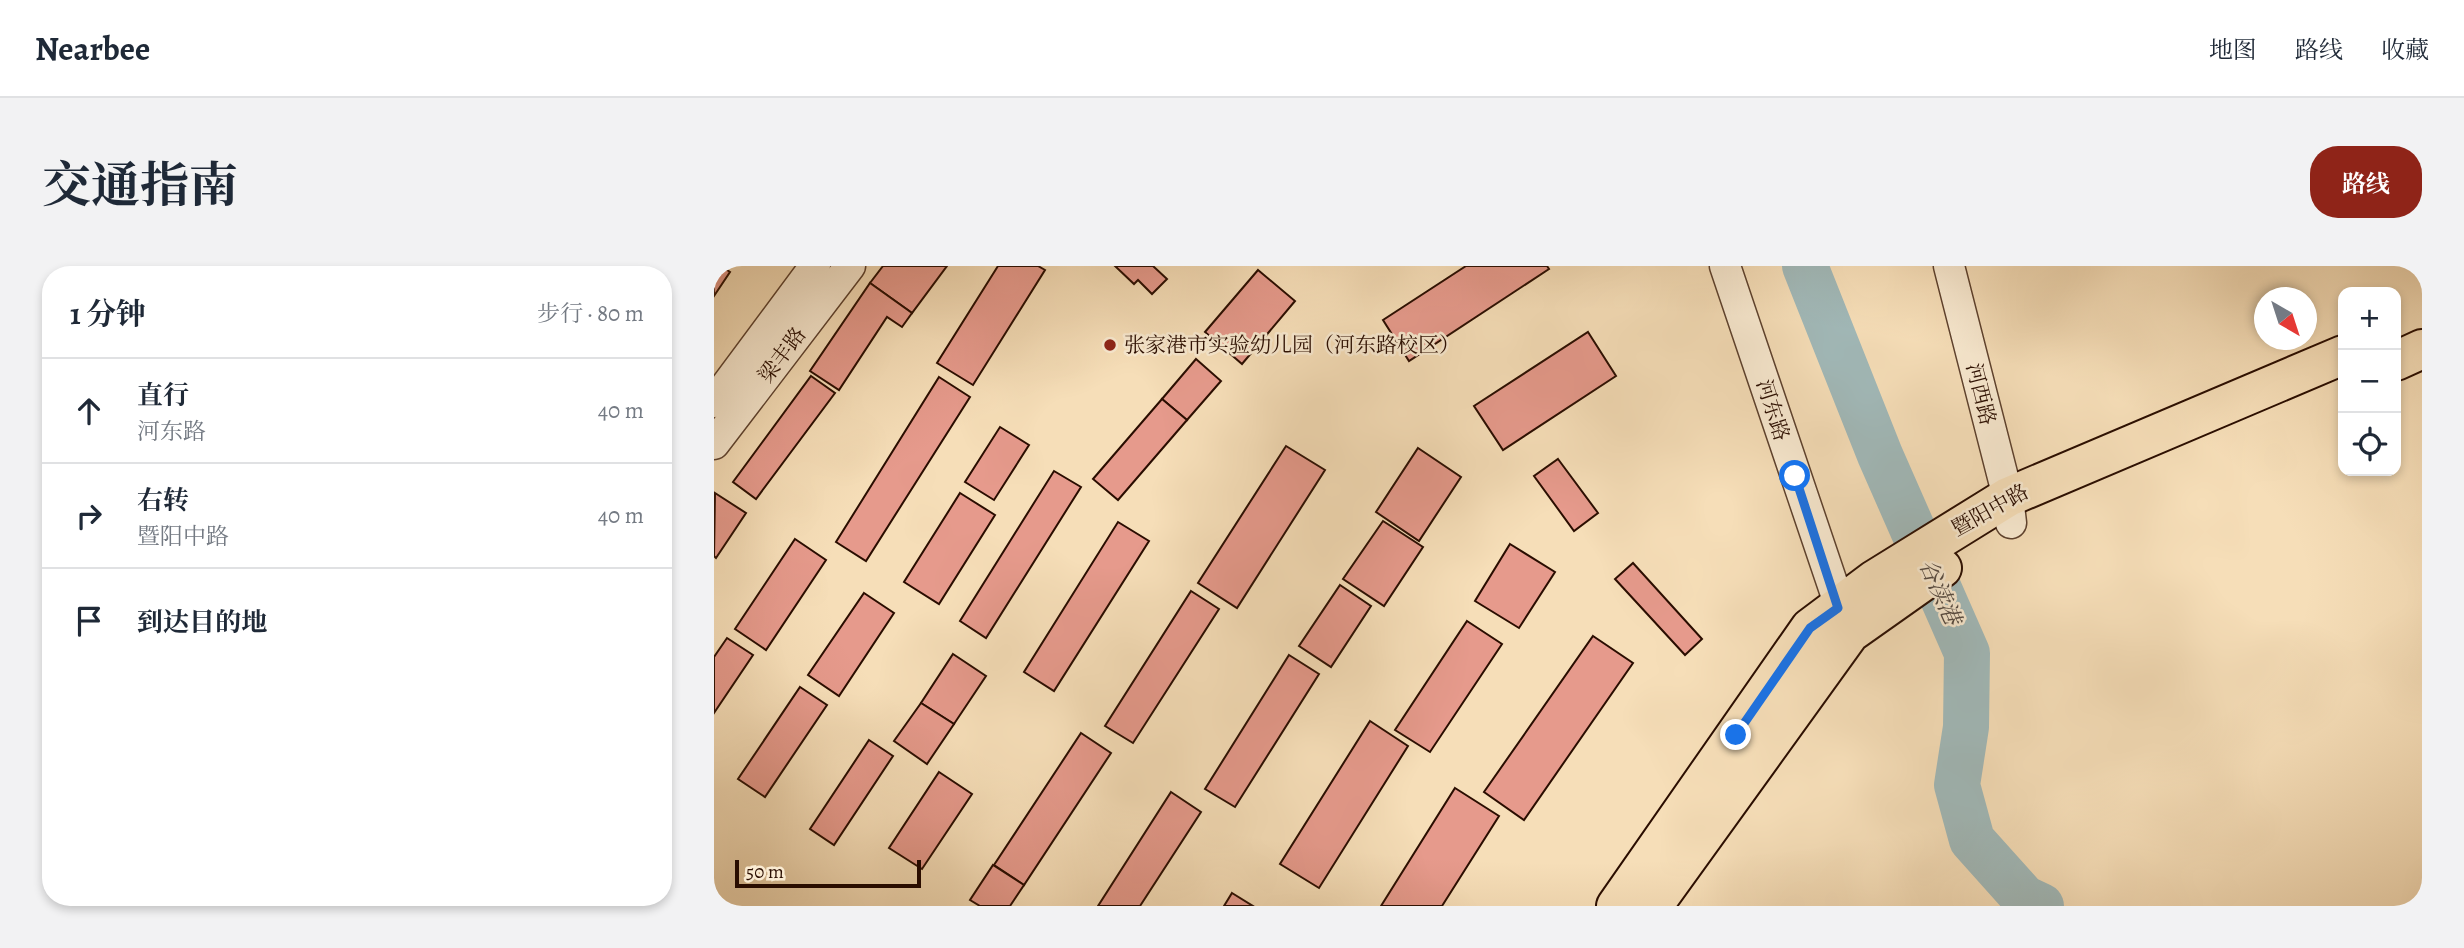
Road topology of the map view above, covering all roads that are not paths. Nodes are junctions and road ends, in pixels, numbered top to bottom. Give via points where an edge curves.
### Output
1 (815, 266) edge
2 (850, 266) edge
3 (1725, 266) edge
4 (1949, 266) edge
5 (2422, 322) edge
6 (2401, 331) edge
7 (2422, 349) edge
8 (2338, 357) edge
9 (2401, 358) edge
10 (2338, 385) edge
11 (714, 402) edge
12 (714, 444) edge
13 (2009, 510) junction
14 (1844, 620) junction
15 (1616, 906) edge
16 (1653, 906) edge

1 - 11 street, 梁丰路
2 - 12 street, 梁丰路
3 - 14 street, 河东路
4 - 13 street, 河西路
5 - 6 main road
7 - 9 main road
8 - 13 main road, 暨阳中路
10 - 13 main road, 暨阳中路
13 - 14 main road, 暨阳中路 via 1963,538 1888,604
14 - 15 main road, 暨阳中路 via 1810,628
14 - 16 main road, 暨阳中路

